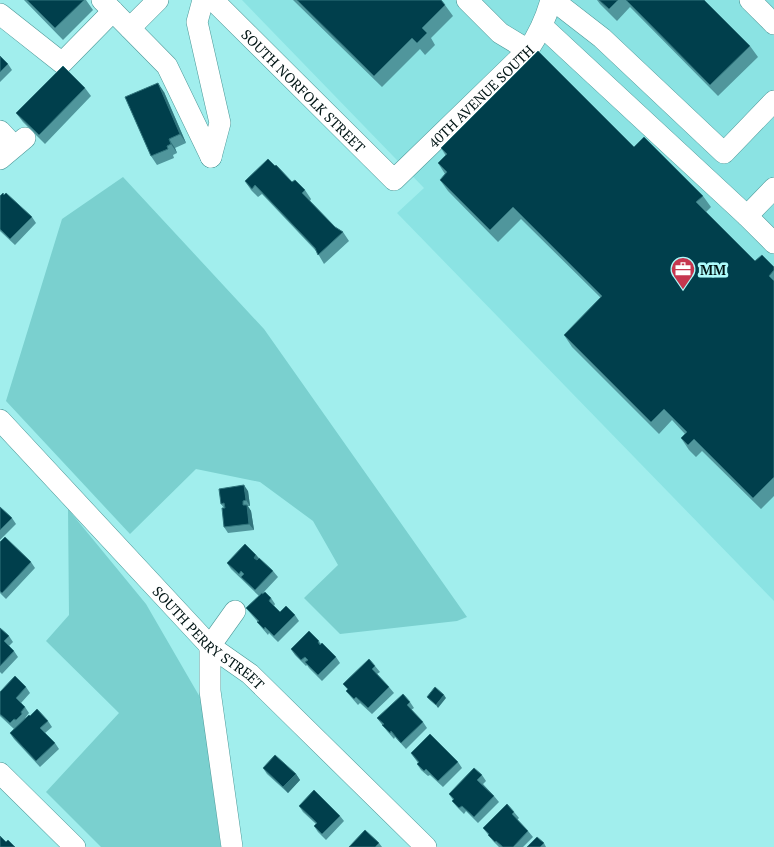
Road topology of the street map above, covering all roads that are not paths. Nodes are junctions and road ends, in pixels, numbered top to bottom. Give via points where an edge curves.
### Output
1 (158, 0) edge
2 (202, 0) edge
3 (213, 0) edge
4 (467, 0) edge
5 (552, 0) edge
6 (750, 0) edge
7 (107, 6) edge
8 (0, 14) edge
9 (774, 24) edge
10 (542, 26) junction
11 (130, 28) junction
12 (528, 50) junction
13 (774, 100) edge
14 (394, 180) joint
15 (774, 188) edge
16 (747, 216) junction
17 (774, 243) edge
18 (0, 420) edge
19 (235, 611) dead end
20 (210, 646) junction
21 (0, 773) edge
22 (75, 847) edge
23 (232, 847) edge
24 (426, 847) edge

1 - 11 street
2 - 11 street via 197,22 220,124 211,157 167,66
3 - 14 street, SOUTH NORFOLK STREET
4 - 12 street via 500,32
5 - 10 street, 40TH AVENUE SOUTH
5 - 13 street via 602,38 724,153
6 - 9 street
7 - 8 street via 62,63
7 - 11 street
10 - 12 street, 40TH AVENUE SOUTH
10 - 16 street
12 - 14 street, 40TH AVENUE SOUTH
15 - 16 street
16 - 17 street
18 - 20 street, SOUTH PERRY STREET
19 - 20 street
20 - 23 street via 210,691
20 - 24 street, SOUTH PERRY STREET via 250,674
21 - 22 street

